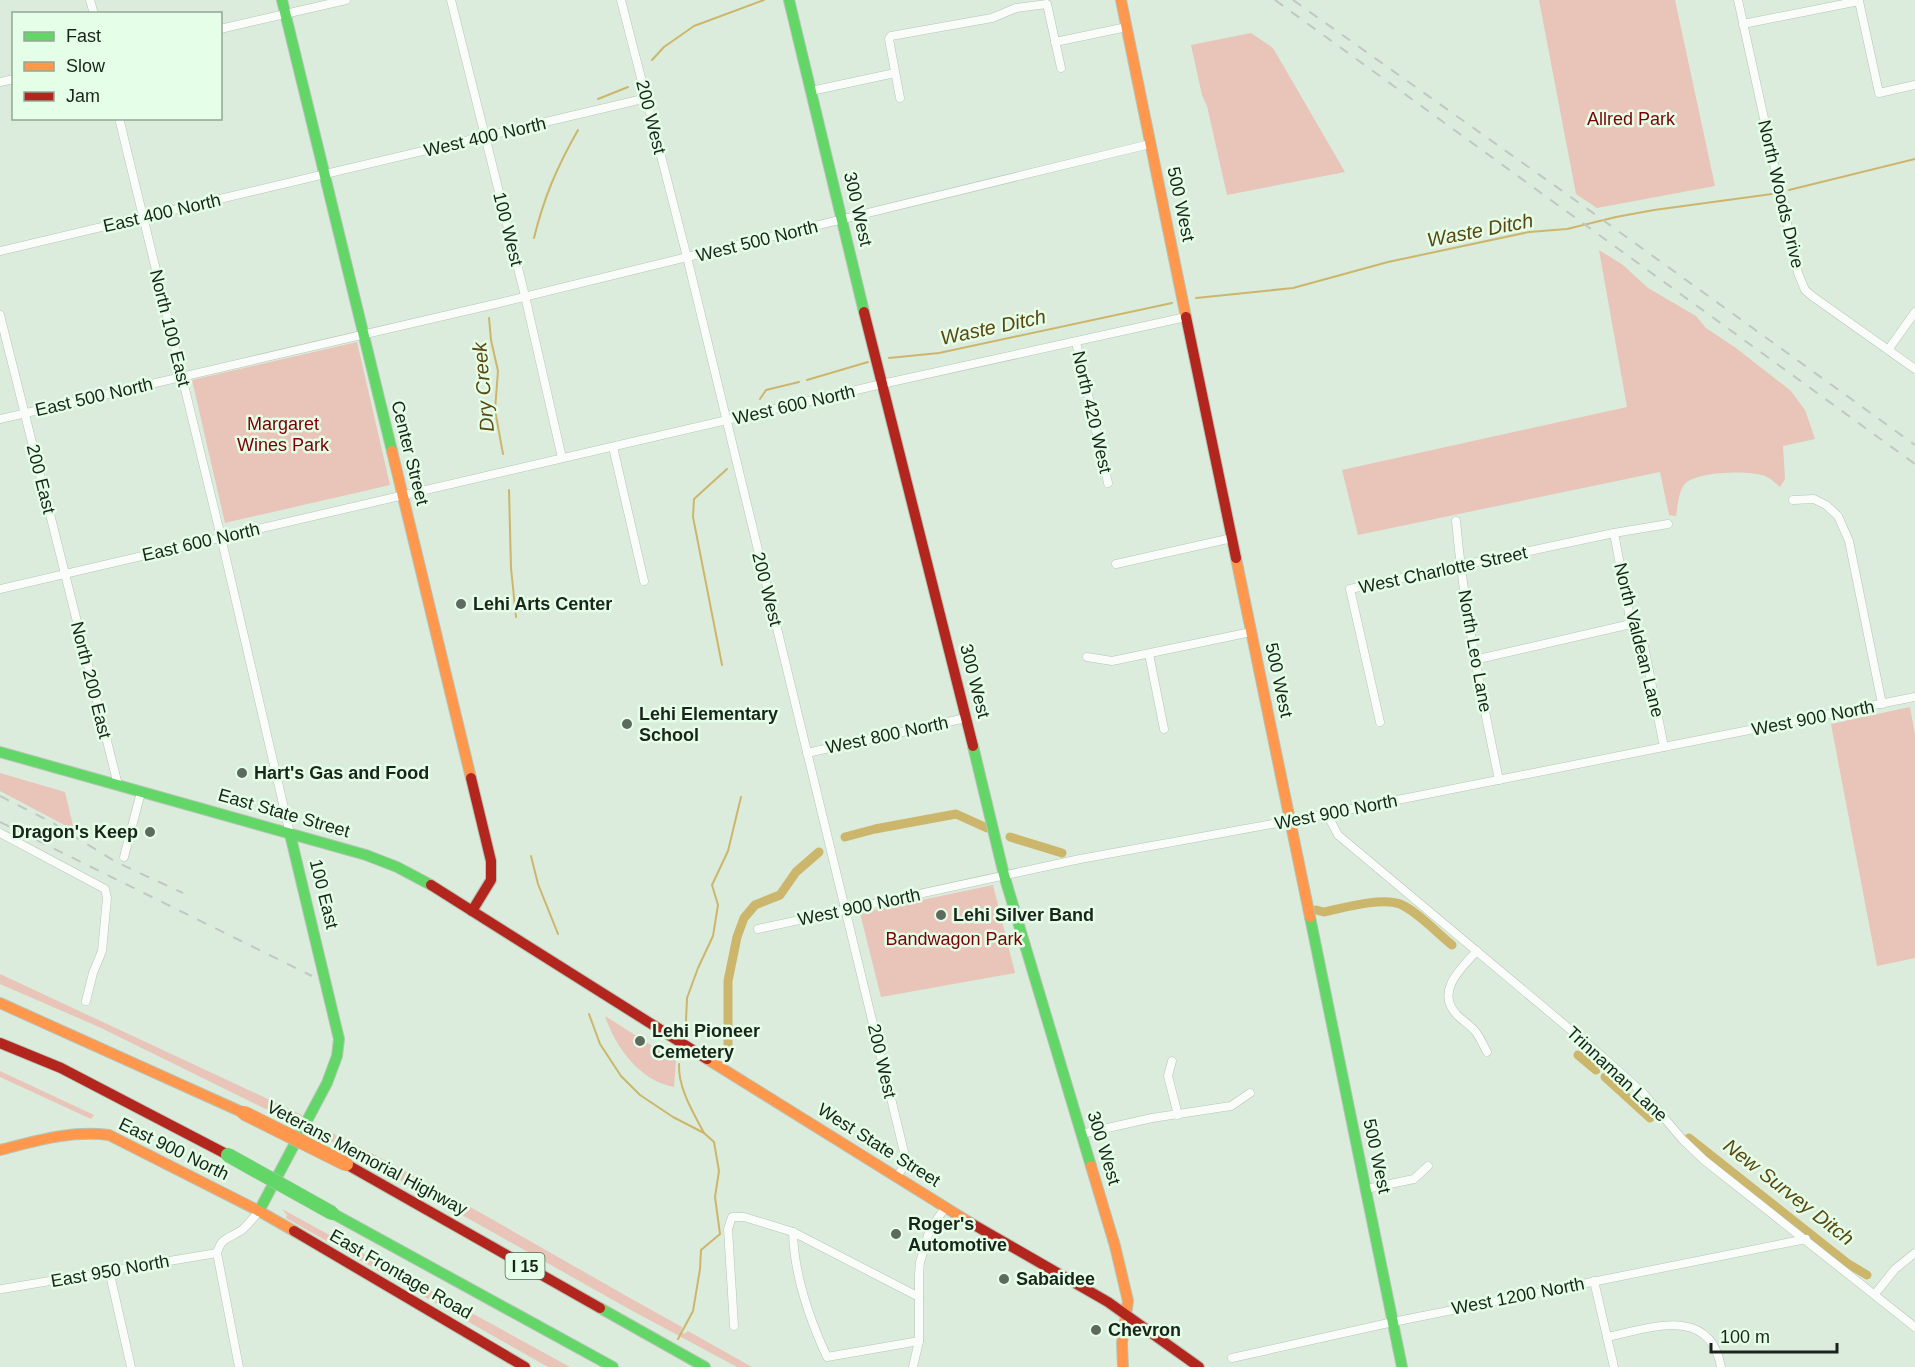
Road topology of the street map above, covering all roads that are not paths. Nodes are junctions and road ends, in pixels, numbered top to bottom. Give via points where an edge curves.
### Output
1 (346, 0) edge
2 (451, 0) edge
3 (621, 0) edge
4 (789, 0) edge
5 (1121, 0) edge
6 (1738, 0) edge
7 (1859, 1) edge
8 (284, 7) edge
9 (1743, 24) junction
10 (1127, 27) junction
11 (222, 28) edge
12 (1055, 42) junction
13 (1061, 68) dead end
14 (895, 73) junction
15 (1915, 85) edge
16 (811, 91) junction
17 (647, 98) junction
18 (900, 98) dead end
19 (119, 120) edge
20 (485, 138) junction
21 (1150, 144) junction
22 (324, 174) junction
23 (142, 218) junction
24 (842, 220) junction
25 (0, 251) edge
26 (687, 257) junction
27 (525, 296) junction
28 (1915, 312) edge
29 (0, 315) edge
30 (1186, 317) junction
31 (363, 336) junction
32 (1076, 342) junction
33 (1888, 350) junction
34 (1915, 369) edge
35 (182, 377) junction
36 (882, 384) junction
37 (24, 413) junction
38 (0, 419) edge
39 (725, 421) junction
40 (613, 447) junction
41 (562, 458) junction
42 (1108, 483) dead end
43 (402, 495) junction
44 (1792, 501) dead end
45 (1456, 521) dead end
46 (1668, 524) dead end
47 (1614, 533) junction
48 (221, 537) junction
49 (1232, 538) junction
50 (1116, 564) dead end
51 (1460, 567) junction
52 (64, 574) junction
53 (644, 581) dead end
54 (0, 589) edge
55 (1632, 624) junction
56 (1251, 632) junction
57 (1149, 654) junction
58 (1086, 657) dead end
59 (1474, 660) junction
60 (1915, 697) edge
61 (1882, 704) junction
62 (966, 718) junction
63 (1380, 722) dead end
64 (1164, 729) dead end
65 (1664, 747) junction
66 (0, 752) edge
67 (807, 753) junction
68 (1499, 780) junction
69 (118, 785) junction
70 (141, 792) junction
71 (1327, 814) junction
72 (1290, 821) junction
73 (0, 833) edge
74 (290, 834) junction
75 (123, 857) dead end
76 (1004, 875) junction
77 (845, 909) junction
78 (472, 911) junction
79 (758, 929) dead end
80 (1477, 951) junction
81 (540, 954) joint
82 (86, 1001) dead end
83 (0, 1003) edge
84 (0, 1043) edge
85 (1487, 1052) dead end
86 (1172, 1061) dead end
87 (1250, 1093) dead end
88 (1178, 1115) junction
89 (1081, 1134) junction
90 (0, 1150) edge
91 (1428, 1166) dead end
92 (897, 1177) junction
93 (1366, 1189) junction
94 (945, 1208) junction
95 (259, 1211) junction
96 (793, 1232) junction
97 (1806, 1239) junction
98 (1915, 1252) edge
99 (217, 1253) junction
100 (109, 1270) junction
101 (1594, 1281) junction
102 (2, 1289) dead end
103 (1875, 1294) junction
104 (919, 1297) junction
105 (1125, 1314) junction
106 (1393, 1322) junction
107 (734, 1326) dead end
108 (1915, 1327) edge
109 (1608, 1337) junction
110 (919, 1341) junction
111 (1232, 1358) dead end
112 (131, 1367) edge
113 (239, 1367) edge
114 (525, 1367) edge
115 (613, 1367) edge
116 (705, 1367) edge
117 (913, 1367) edge
118 (1123, 1367) edge
119 (1198, 1367) edge
120 (1402, 1367) edge
121 (1614, 1367) edge
122 (1721, 1367) edge

1 - 8 street
2 - 20 street, 100 West
3 - 17 street, 200 West
4 - 16 main road, 300 West
5 - 10 main road, 500 West
6 - 9 street, North Woods Drive
7 - 9 street
7 - 15 street via 1879,93
8 - 11 street
8 - 22 main road, Center Street
9 - 33 street, North Woods Drive via 1801,282 1812,296
10 - 12 street
10 - 21 main road, 500 West
12 - 13 street
12 - 14 street via 1047,4 1016,8 992,18 891,36
14 - 16 street
14 - 18 street
16 - 24 main road, 300 West
17 - 20 street, West 400 North
17 - 26 street, 200 West
19 - 23 street, North 100 East
20 - 22 street, West 400 North
20 - 27 street, 100 West
21 - 24 street, West 500 North
21 - 30 main road, 500 West
22 - 23 street, East 400 North
22 - 31 main road, Center Street
23 - 25 street, East 400 North
23 - 35 street, North 100 East
24 - 26 street, West 500 North
24 - 36 main road, 300 West
26 - 27 street, West 500 North
26 - 39 street, 200 West
27 - 31 street, West 500 North
27 - 41 street, 100 West
28 - 33 street
29 - 37 street, 200 East
30 - 32 street, West 600 North
30 - 49 main road, 500 West
31 - 35 street, East 500 North
31 - 43 main road, Center Street
32 - 36 street, West 600 North
32 - 42 street, North 420 West
33 - 34 street, North Woods Drive
35 - 37 street, East 500 North
35 - 48 street, North 100 East
36 - 39 street, West 600 North
36 - 62 main road, 300 West
37 - 38 street, East 500 North
37 - 52 street, 200 East
39 - 40 street, West 600 North
39 - 67 street, 200 West
40 - 41 street, West 600 North
40 - 53 street
41 - 43 street, West 600 North
43 - 48 street, East 600 North
43 - 78 main road, Center Street via 491,861 491,880
44 - 61 street via 1814,499 1838,516 1849,541
45 - 51 street, North Leo Lane
46 - 47 street, West Charlotte Street
47 - 51 street, West Charlotte Street
47 - 55 street, North Valdean Lane
48 - 52 street, East 600 North
48 - 74 street, 100 East
49 - 50 street
49 - 56 main road, 500 West
51 - 59 street, North Leo Lane
51 - 63 street, West Charlotte Street via 1350,588
52 - 54 street, East 600 North
52 - 69 street, North 200 East
55 - 59 street
55 - 65 street, North Valdean Lane via 1644,646
56 - 57 street
56 - 72 main road, 500 West
57 - 58 street via 1112,661
57 - 64 street
59 - 68 street, North Leo Lane
60 - 61 street, West 900 North
61 - 65 street, West 900 North
62 - 67 street, West 800 North
62 - 76 main road, 300 West
65 - 68 street, West 900 North
66 - 69 main road, East State Street
67 - 77 street, 200 West
68 - 71 street, West 900 North
69 - 70 main road, East State Street
70 - 74 main road, East State Street
70 - 75 street
71 - 72 street, West 900 North
71 - 80 street, Trinnaman Lane via 1338,835
72 - 76 street, West 900 North
72 - 93 main road, 500 West
73 - 82 street via 105,889 102,951
74 - 78 main road, East State Street via 397,867
74 - 95 main road, 100 East via 339,1039 327,1083
76 - 77 street, West 900 North
76 - 89 main road, 300 West
77 - 79 street, West 900 North
77 - 92 street, 200 West via 905,1156
78 - 81 main road, East State Street
80 - 85 street via 1458,971 1448,993 1450,1006 1476,1031
80 - 97 street, Trinnaman Lane via 1644,1094 1704,1160
81 - 92 main road, West State Street
83 - 116 main road, Veterans Memorial Highway / I 15, bridge via 244,1113 346,1164
84 - 115 main road, I 15, bridge via 61,1068 228,1155
86 - 88 street via 1168,1076
87 - 88 street via 1231,1106
88 - 89 street
89 - 105 main road, 300 West via 1115,1246 1128,1301
90 - 95 main road, East 900 North via 77,1132 109,1135
91 - 93 street via 1414,1179
92 - 94 main road, West State Street
93 - 106 main road, 500 West
94 - 104 street via 930,1229 919,1274
94 - 105 main road, West State Street
95 - 99 street via 241,1230 220,1243
95 - 114 main road, East Frontage Road
96 - 104 street
96 - 107 street via 744,1216 732,1217 728,1229
96 - 110 street via 794,1254 808,1313 827,1357
97 - 101 street, West 1200 North
97 - 103 street, Trinnaman Lane
98 - 103 street via 1894,1269
99 - 100 street, East 950 North
99 - 113 street
100 - 102 street, East 950 North
100 - 112 street
101 - 106 street, West 1200 North
101 - 109 street
103 - 108 street, Trinnaman Lane
104 - 110 street
105 - 118 main road, 300 West
105 - 119 main road, West State Street
106 - 111 street, West 1200 North
106 - 120 main road, 500 West
109 - 121 street
109 - 122 street via 1662,1325 1691,1327 1714,1344
110 - 117 street

